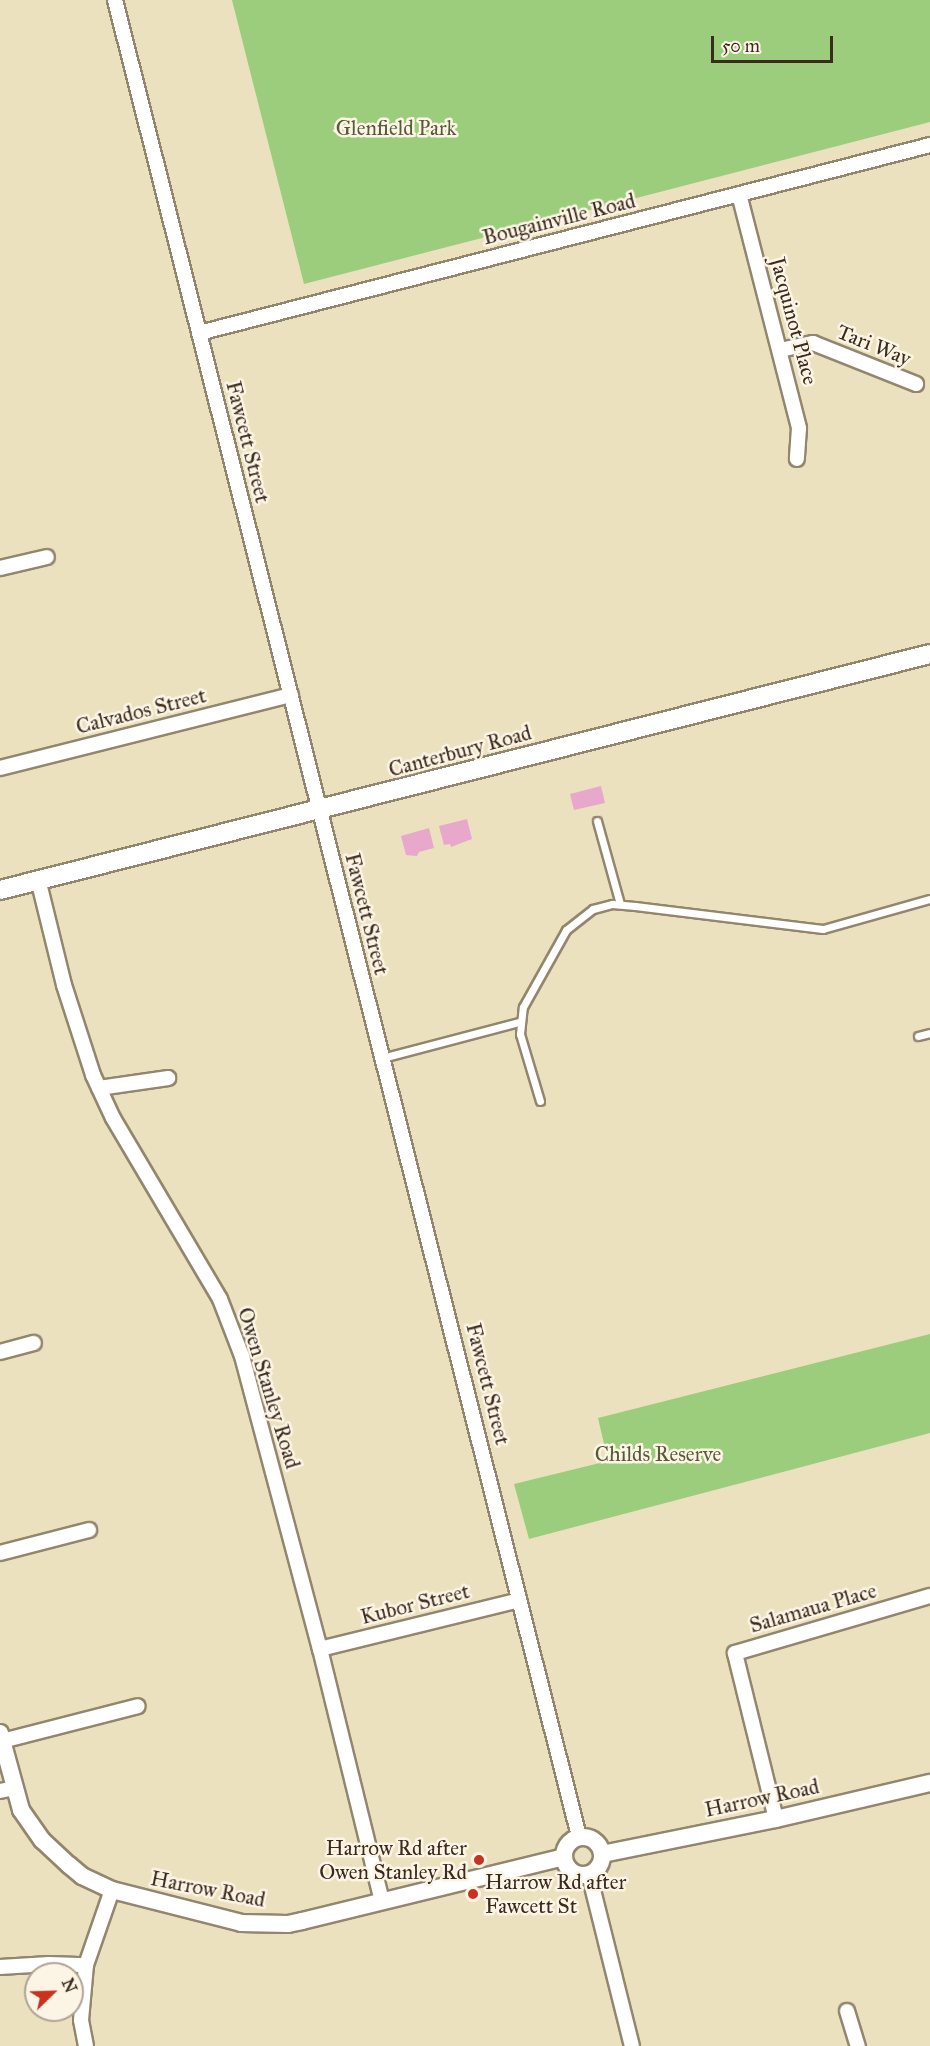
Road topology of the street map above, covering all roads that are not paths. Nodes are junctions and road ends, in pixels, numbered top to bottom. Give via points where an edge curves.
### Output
1 (115, 0) edge
2 (930, 145) edge
3 (738, 194) junction
4 (199, 333) junction
5 (780, 350) junction
6 (916, 384) dead end
7 (797, 459) dead end
8 (46, 557) dead end
9 (0, 568) edge
10 (930, 654) edge
11 (291, 695) junction
12 (0, 768) edge
13 (320, 810) junction
14 (597, 821) dead end
15 (38, 879) junction
16 (0, 890) edge
17 (930, 899) edge
18 (620, 904) junction
19 (519, 1022) junction
20 (930, 1033) edge
21 (918, 1036) dead end
22 (382, 1058) junction
23 (168, 1078) dead end
24 (99, 1088) junction
25 (540, 1101) dead end
26 (34, 1343) dead end
27 (0, 1352) edge
28 (89, 1530) dead end
29 (0, 1553) edge
30 (930, 1596) edge
31 (519, 1600) junction
32 (320, 1648) junction
33 (138, 1706) dead end
34 (1, 1737) edge
35 (930, 1784) edge
36 (7, 1790) edge
37 (776, 1819) junction
38 (579, 1837) junction
39 (602, 1854) junction
40 (564, 1857) junction
41 (589, 1875) junction
42 (112, 1890) junction
43 (382, 1901) junction
44 (86, 1965) junction
45 (0, 1967) edge
46 (847, 2011) dead end
47 (86, 2046) edge
48 (632, 2046) edge
49 (858, 2046) edge

1 - 4 street, Fawcett Street
2 - 3 street, Bougainville Road
3 - 4 street, Bougainville Road
3 - 5 street, Jacquinot Place
4 - 11 street, Fawcett Street
5 - 6 street, Tari Way via 813,344
5 - 7 street, Jacquinot Place via 799,428
8 - 9 street
10 - 13 main road, Canterbury Road
11 - 12 street, Calvados Street
11 - 13 street, Fawcett Street
13 - 15 main road, Canterbury Road
13 - 22 street, Fawcett Street
14 - 18 lane
15 - 16 main road, Canterbury Road
15 - 24 street, Owen Stanley Road via 64,985
17 - 18 lane via 823,928
18 - 19 lane via 593,909 566,930 528,993
19 - 22 lane
19 - 25 lane
20 - 21 lane
22 - 31 street, Fawcett Street
23 - 24 street
24 - 32 street, Owen Stanley Road via 113,1119 220,1299 239,1346
26 - 27 street
28 - 29 street
30 - 37 street, Salamaua Place via 735,1653
31 - 32 street, Kubor Street
31 - 38 street, Fawcett Street
32 - 43 street, Owen Stanley Road
33 - 34 street
34 - 36 street, Harrow Road
35 - 37 street, Harrow Road
36 - 42 street, Harrow Road via 52,1852 82,1876
37 - 39 street, Harrow Road
38 - 39 street via 592,1839
38 - 40 street via 566,1846
39 - 41 street via 598,1869
40 - 41 street via 570,1870
40 - 43 street, Harrow Road
41 - 48 street
42 - 43 street, Harrow Road via 256,1925 302,1921
42 - 44 street
44 - 45 street
44 - 47 street via 81,2020
46 - 49 street

